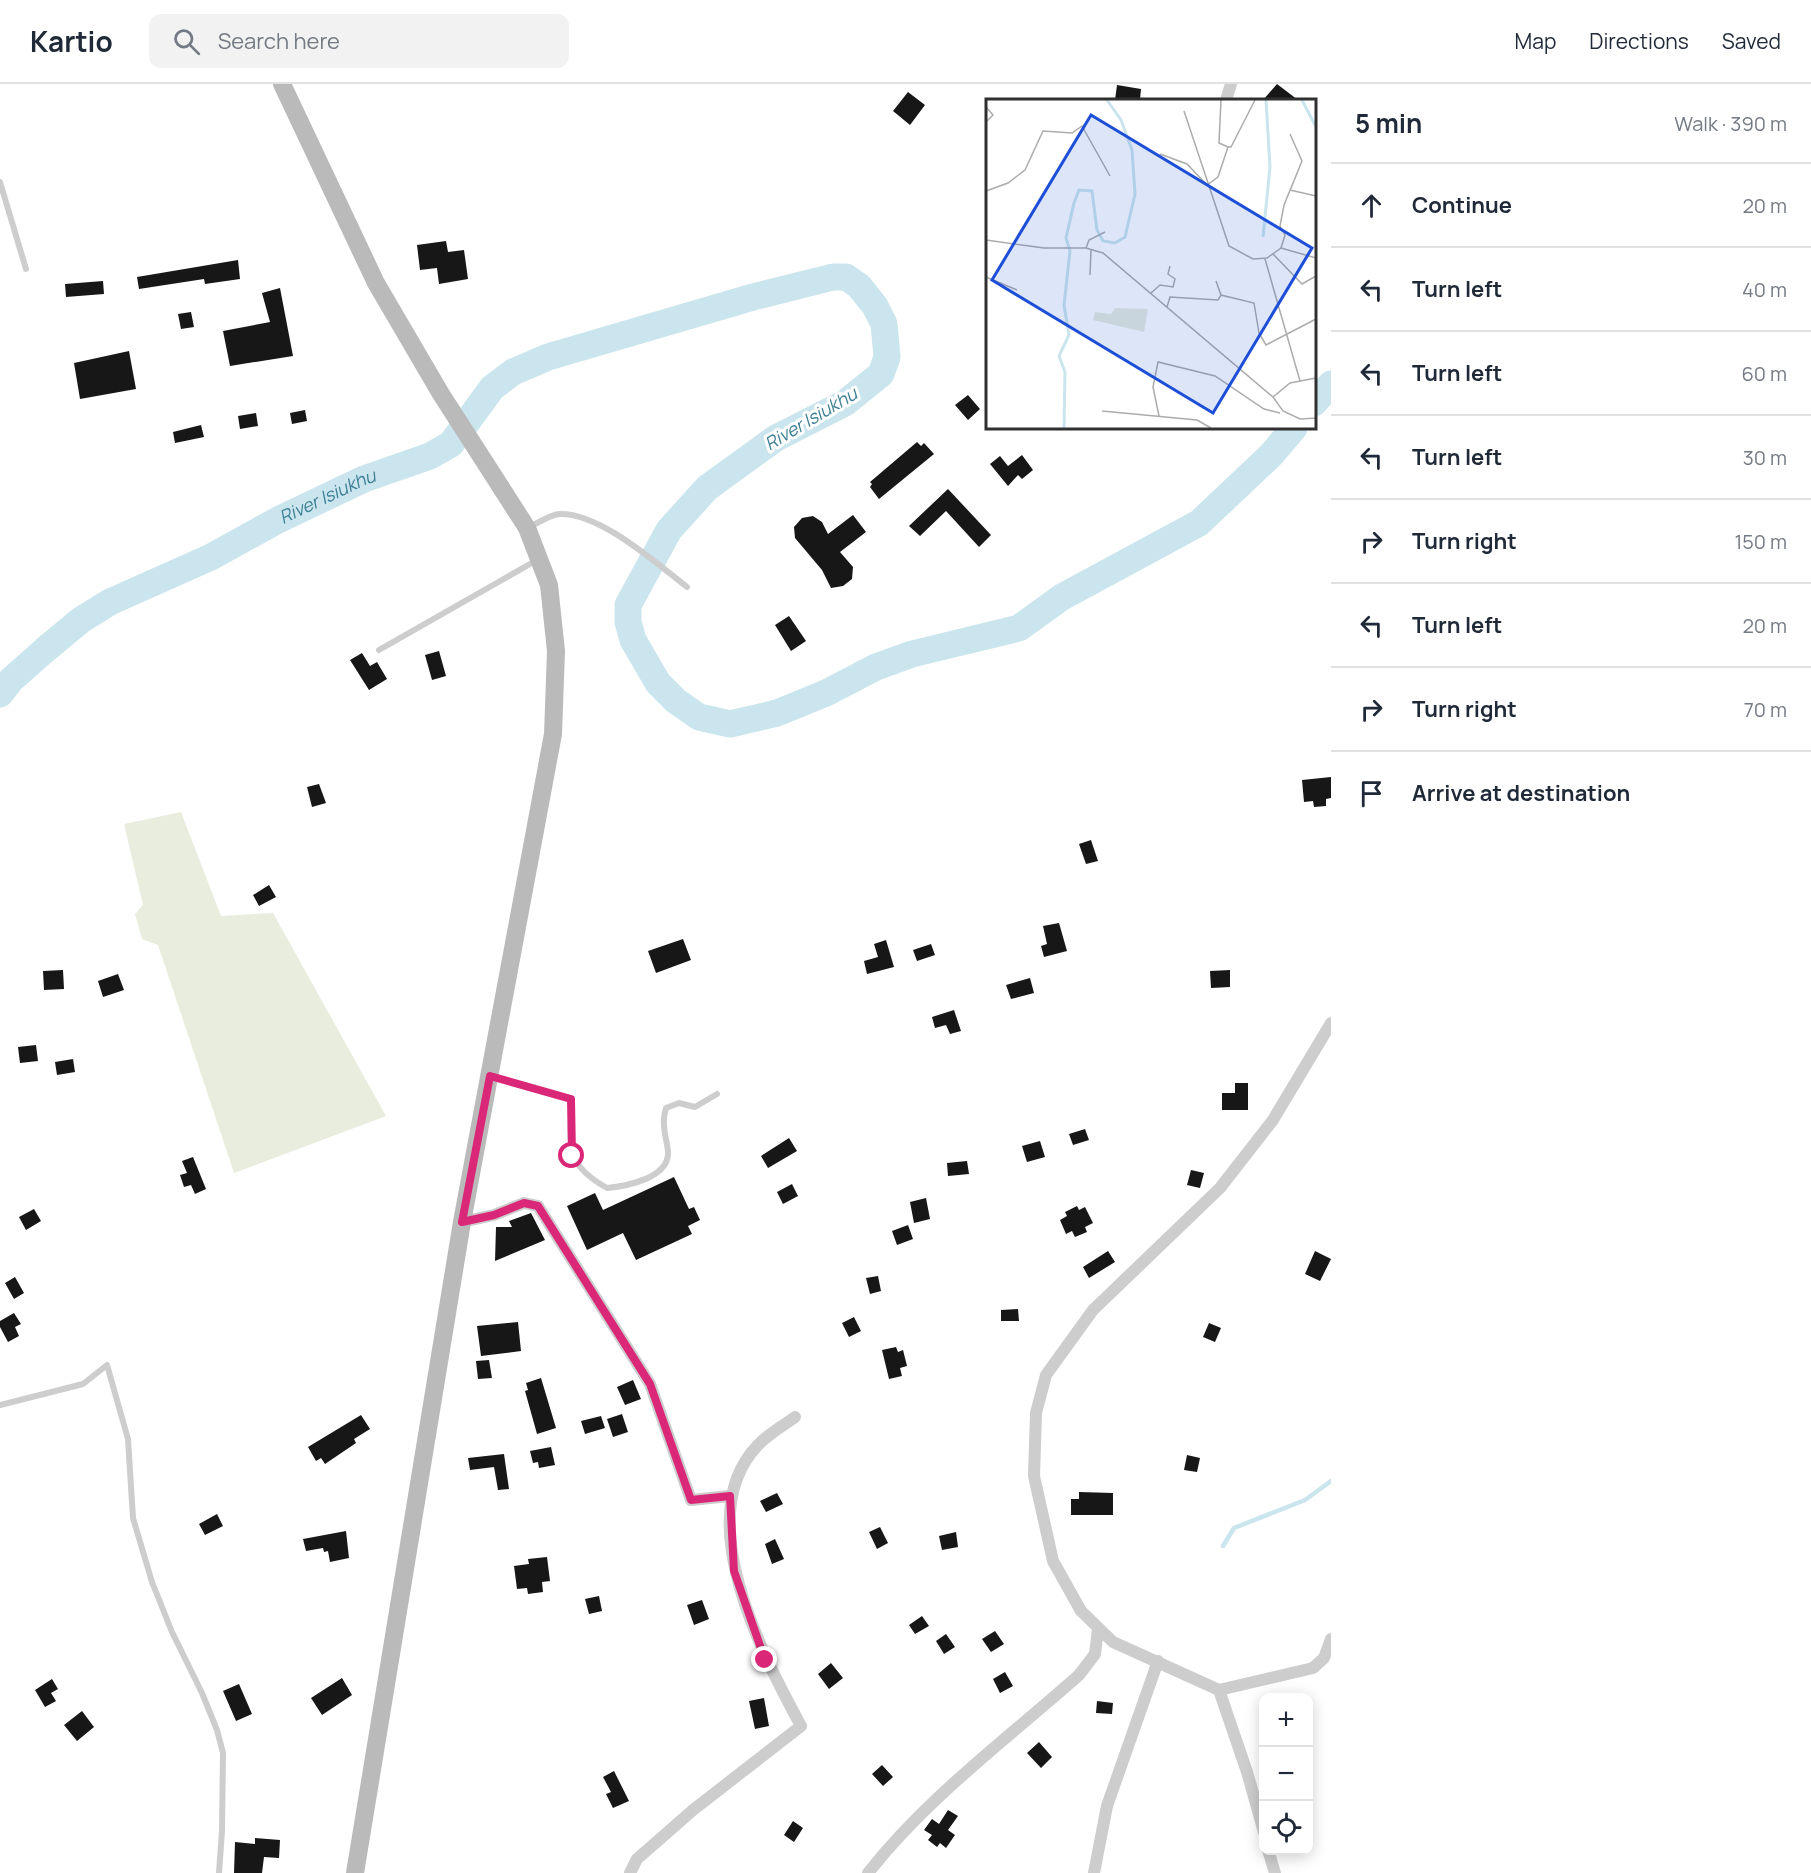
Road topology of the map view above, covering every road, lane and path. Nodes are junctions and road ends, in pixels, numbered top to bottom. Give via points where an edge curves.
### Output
1 (282, 84) edge
2 (1231, 84) edge
3 (1226, 99) edge
4 (0, 182) edge
5 (26, 269) dead end
6 (527, 528) junction
7 (540, 558) junction
8 (687, 586) dead end
9 (379, 650) dead end
10 (1331, 1023) edge
11 (490, 1076) junction
12 (717, 1094) dead end
13 (462, 1222) junction
14 (0, 1405) edge
15 (795, 1418) dead end
16 (730, 1496) junction
17 (1098, 1629) junction
18 (1331, 1639) edge
19 (1158, 1661) junction
20 (1219, 1690) junction
21 (1259, 1817) edge
22 (1269, 1855) edge
23 (219, 1873) edge
24 (355, 1873) edge
25 (630, 1873) edge
26 (868, 1873) edge
27 (1094, 1873) edge
28 (1275, 1873) edge

1 - 6 main road via 376,283
2 - 3 street
4 - 5 lane
6 - 7 main road
6 - 8 lane via 557,514 583,517 631,545
7 - 9 lane
7 - 11 main road via 549,585 556,651 553,735
10 - 17 street via 1273,1120 1220,1188 1093,1310 1046,1375 1036,1413 1034,1476 1053,1561 1081,1611
11 - 12 lane via 571,1099 572,1156 577,1167 607,1188 645,1179 660,1169 668,1155 663,1118 666,1108 679,1103 695,1107
11 - 13 main road
13 - 16 street via 524,1203 538,1206 650,1384 691,1500
13 - 24 main road
14 - 23 lane via 83,1384 107,1365 128,1439 134,1518 152,1582 202,1693 223,1753
15 - 16 street via 757,1445
16 - 25 street via 734,1571 765,1660 801,1726 693,1810 637,1859
17 - 19 street via 1113,1642
17 - 26 street via 1095,1654 1079,1675 956,1781 893,1842
18 - 20 street via 1324,1658 1312,1668
19 - 20 street
19 - 27 street via 1107,1806
20 - 21 street
22 - 28 street

